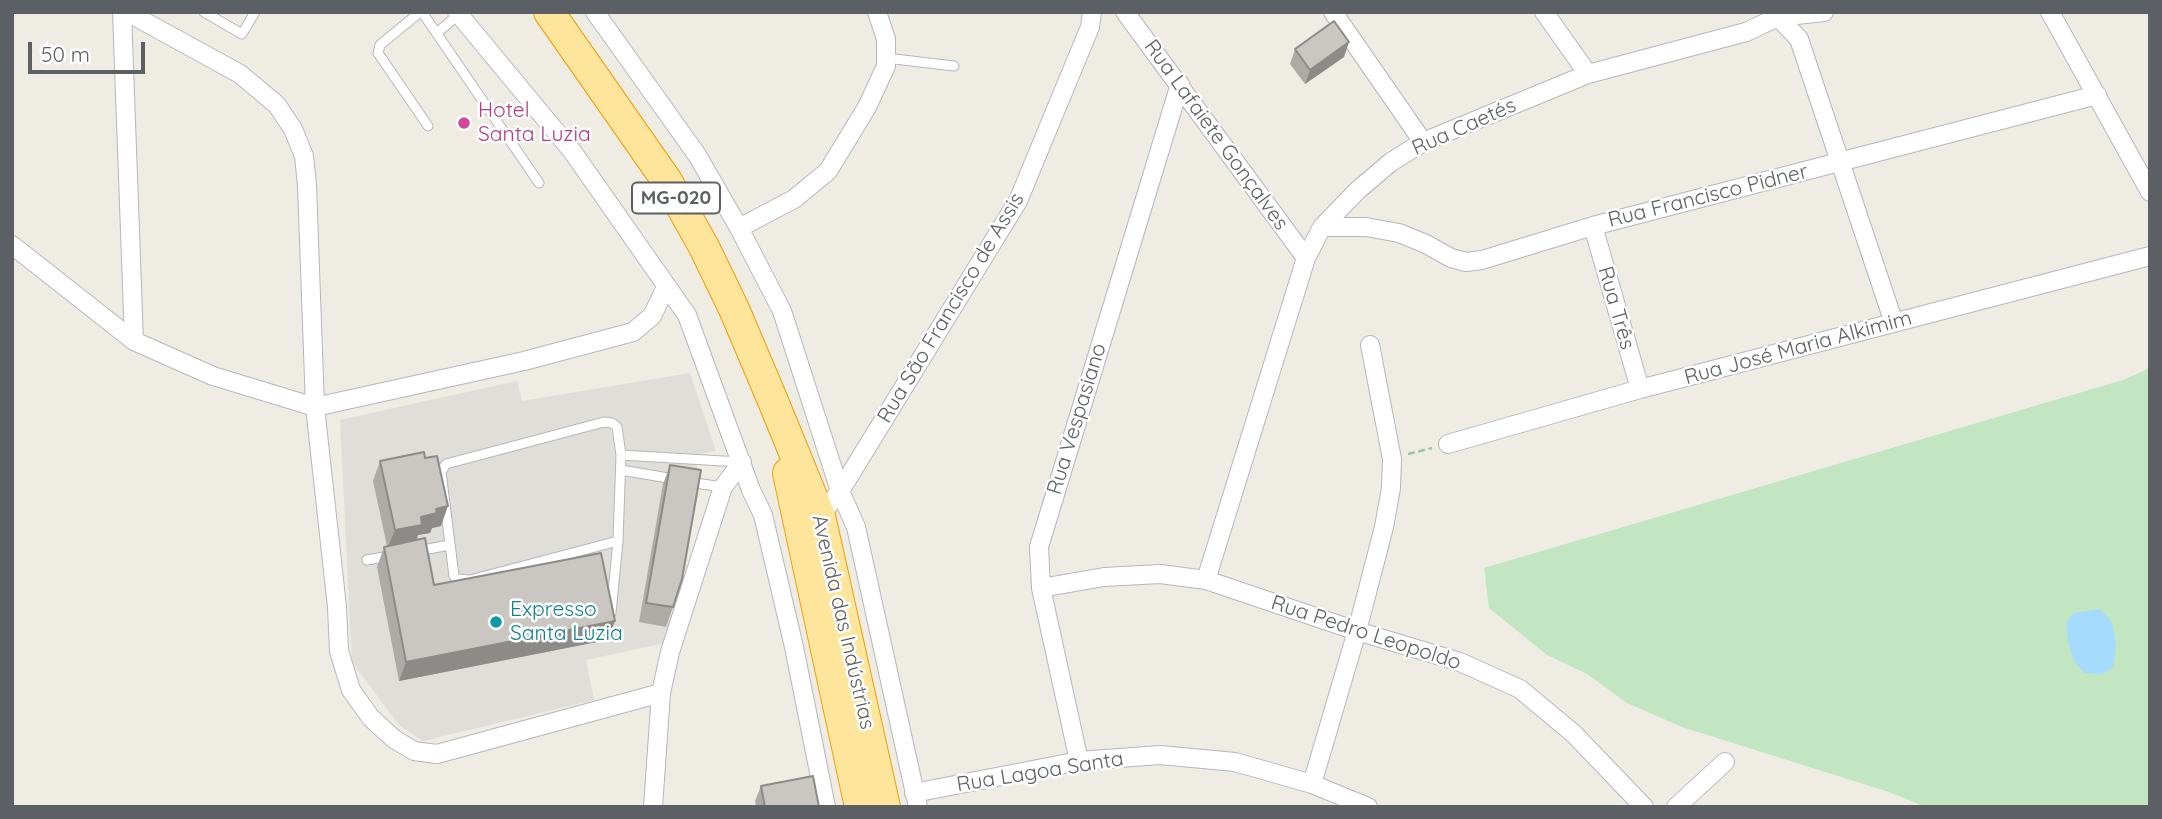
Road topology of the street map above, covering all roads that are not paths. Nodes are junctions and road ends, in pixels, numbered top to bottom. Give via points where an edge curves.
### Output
1 (125, 12) edge
2 (204, 12) edge
3 (255, 12) edge
4 (435, 12) edge
5 (549, 12) edge
6 (595, 12) edge
7 (877, 12) edge
8 (1092, 12) edge
9 (1125, 12) edge
10 (1333, 12) edge
11 (1544, 12) edge
12 (1824, 12) edge
13 (2050, 12) edge
14 (458, 13) edge
15 (1775, 14) edge
16 (423, 15) edge
17 (437, 33) junction
18 (886, 58) junction
19 (954, 66) dead end
20 (1588, 74) junction
21 (1180, 84) junction
22 (2097, 95) junction
23 (428, 126) dead end
24 (1423, 142) junction
25 (1838, 162) junction
26 (539, 183) dead end
27 (2150, 192) edge
28 (1593, 226) junction
29 (1322, 227) junction
30 (739, 228) junction
31 (12, 244) edge
32 (2150, 256) edge
33 (1306, 258) junction
34 (666, 287) junction
35 (1894, 323) junction
36 (134, 341) junction
37 (1370, 345) dead end
38 (1640, 389) junction
39 (773, 401) junction
40 (315, 407) junction
41 (1448, 444) road end
42 (621, 455) junction
43 (742, 462) junction
44 (621, 470) junction
45 (723, 487) junction
46 (751, 490) junction
47 (840, 491) junction
48 (820, 516) junction
49 (618, 541) junction
50 (450, 545) junction
51 (408, 552) edge
52 (395, 555) edge
53 (367, 560) dead end
54 (1206, 580) junction
55 (1041, 588) junction
56 (611, 612) edge
57 (1357, 631) junction
58 (824, 641) junction
59 (794, 647) junction
60 (661, 693) junction
61 (840, 715) junction
62 (809, 723) junction
63 (1079, 761) junction
64 (1725, 762) dead end
65 (1312, 784) junction
66 (916, 800) edge
67 (653, 807) edge
68 (826, 807) edge
69 (860, 807) edge
70 (885, 807) edge
71 (1368, 807) edge
72 (1644, 807) edge
73 (1676, 807) edge

1 - 36 street
1 - 40 street via 240,74 277,105 293,129 304,156 307,185
2 - 3 lane via 242,34
4 - 16 lane
5 - 39 highway, Avenida das Indústrias / MG-020 via 667,181 734,309
6 - 30 street via 697,155
7 - 18 street via 886,38
8 - 47 street, Rua São Francisco de Assis via 1090,27 1018,201
9 - 21 street, Rua Lafaiete Gonçalves
10 - 24 street
11 - 20 street
12 - 15 street, Rua Caetés
13 - 22 street
14 - 17 lane
14 - 34 street via 572,151
15 - 20 street, Rua Caetés via 1746,32
15 - 25 street via 1799,39
16 - 17 lane
16 - 23 lane via 380,45 377,53
17 - 26 lane
18 - 19 lane
18 - 30 street via 867,107 828,172 794,199
20 - 24 street, Rua Caetés
21 - 33 street, Rua Lafaiete Gonçalves
21 - 55 street, Rua Vespasiano via 1051,502 1039,547
22 - 25 street, Rua Francisco Pidner
22 - 27 street
24 - 29 street, Rua Caetés via 1391,162
25 - 28 street, Rua Francisco Pidner
25 - 35 street
28 - 29 street, Rua Francisco Pidner via 1465,262 1399,233
28 - 38 street, Rua Três
29 - 33 street, Rua Caetés
30 - 47 street via 782,312
31 - 36 street
32 - 35 street, Rua José Maria Alkimim
33 - 54 street, Rua Caetés
34 - 40 street via 652,316 633,332
34 - 43 street via 687,315
35 - 38 street, Rua José Maria Alkimim
36 - 40 street via 213,376
37 - 57 street via 1392,459 1391,488
38 - 41 street, Rua José Maria Alkimim
39 - 48 highway, Avenida das Indústrias / MG-020
39 - 58 highway, Avenida das Indústrias / MG-020
40 - 60 street via 339,652 351,690 394,739 414,751 437,754
42 - 43 lane
42 - 44 lane
42 - 50 lane via 617,427 607,422 446,464 441,472
43 - 45 street
43 - 46 street
44 - 45 lane
44 - 49 lane
45 - 46 street
45 - 60 street
46 - 59 street via 763,515
47 - 48 street, Rua São Francisco de Assis
47 - 66 street via 856,527
48 - 70 highway, Avenida das Indústrias / MG-020
49 - 50 lane via 465,581 454,576
49 - 56 lane
50 - 51 lane
52 - 53 lane
54 - 55 street, Rua Pedro Leopoldo via 1160,574 1104,577
54 - 57 street, Rua Pedro Leopoldo
55 - 63 street, Rua Vespasiano
57 - 65 street
57 - 72 street, Rua Pedro Leopoldo via 1460,662 1520,689 1574,734
58 - 59 street
58 - 61 highway, Avenida das Indústrias / MG-020
59 - 62 street
60 - 67 street
61 - 62 street
61 - 69 highway, Avenida das Indústrias / MG-020
62 - 68 street
63 - 65 street, Rua Lagoa Santa via 1160,755 1235,762
63 - 66 street, Rua Lagoa Santa
64 - 73 street
65 - 71 street, Rua Lagoa Santa

